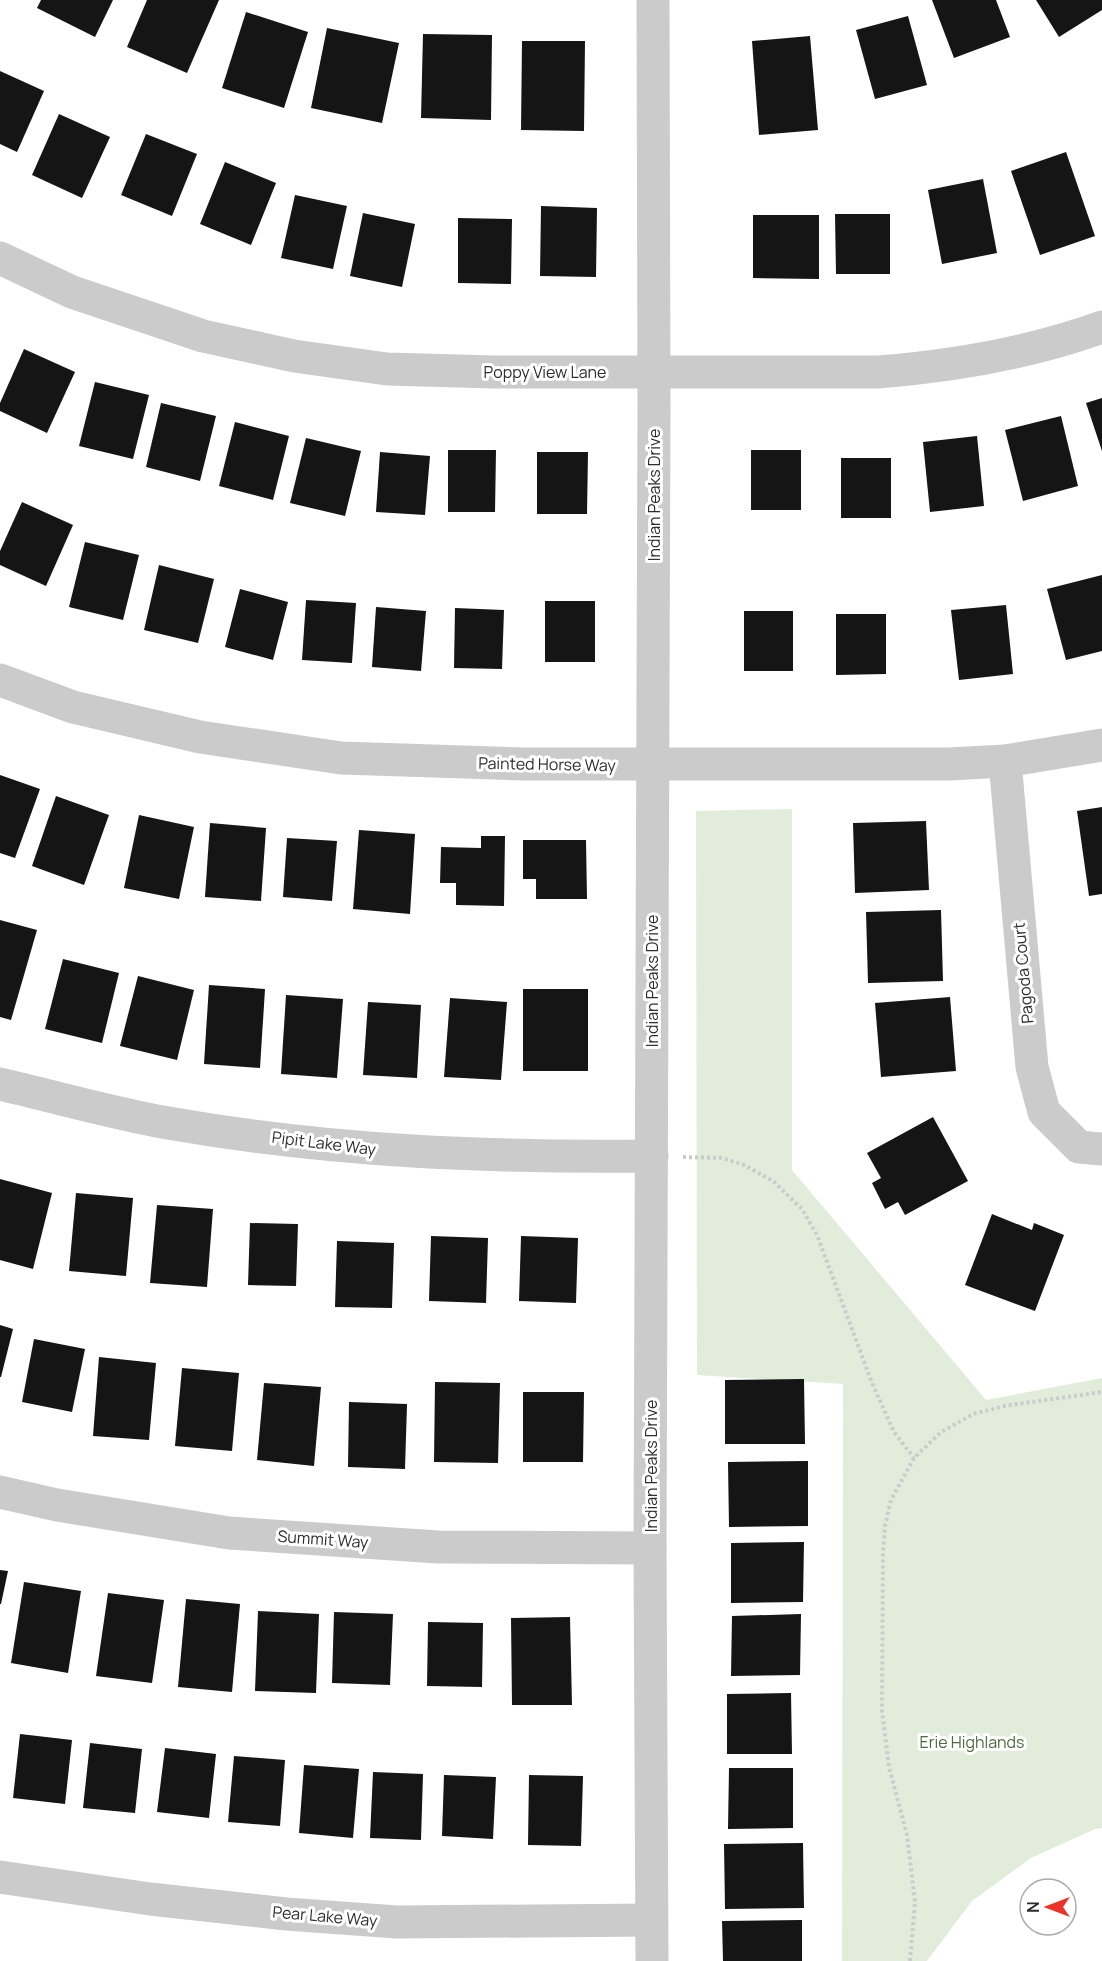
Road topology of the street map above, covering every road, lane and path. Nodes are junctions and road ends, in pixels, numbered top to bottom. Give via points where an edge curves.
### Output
1 (653, 0) edge
2 (0, 258) edge
3 (1102, 327) edge
4 (654, 372) junction
5 (0, 680) edge
6 (1102, 745) edge
7 (1005, 761) junction
8 (653, 765) junction
9 (0, 1084) edge
10 (1102, 1149) edge
11 (665, 1156) junction
12 (1102, 1392) edge
13 (914, 1458) junction
14 (0, 1492) edge
15 (650, 1548) junction
16 (0, 1877) edge
17 (651, 1920) junction
18 (652, 1961) edge
19 (910, 1961) edge

1 - 4 street, Indian Peaks Drive
2 - 4 street, Poppy View Lane via 72,292 203,336 294,356 387,369
3 - 4 street, Poppy View Lane via 1053,343 934,368 878,372
4 - 8 street, Indian Peaks Drive
5 - 8 street, Painted Horse Way via 73,707 200,737 341,758
6 - 7 street, Painted Horse Way
7 - 8 street, Painted Horse Way
7 - 10 street, Pagoda Court via 1032,1067 1044,1112 1079,1148
8 - 11 street, Indian Peaks Drive
9 - 11 street, Pipit Lake Way via 167,1123 350,1148 445,1154
11 - 13 path via 722,1158 744,1165 773,1181 802,1209 817,1235 894,1432
11 - 15 street, Indian Peaks Drive
12 - 13 path via 974,1414 940,1433
13 - 19 path via 891,1500 885,1526 882,1647 882,1711 889,1767 907,1835 915,1902
14 - 15 street, Summit Way via 229,1533 438,1547
15 - 17 street, Indian Peaks Drive
16 - 17 street, Pear Lake Way via 162,1900 397,1922
17 - 18 street, Indian Peaks Drive

